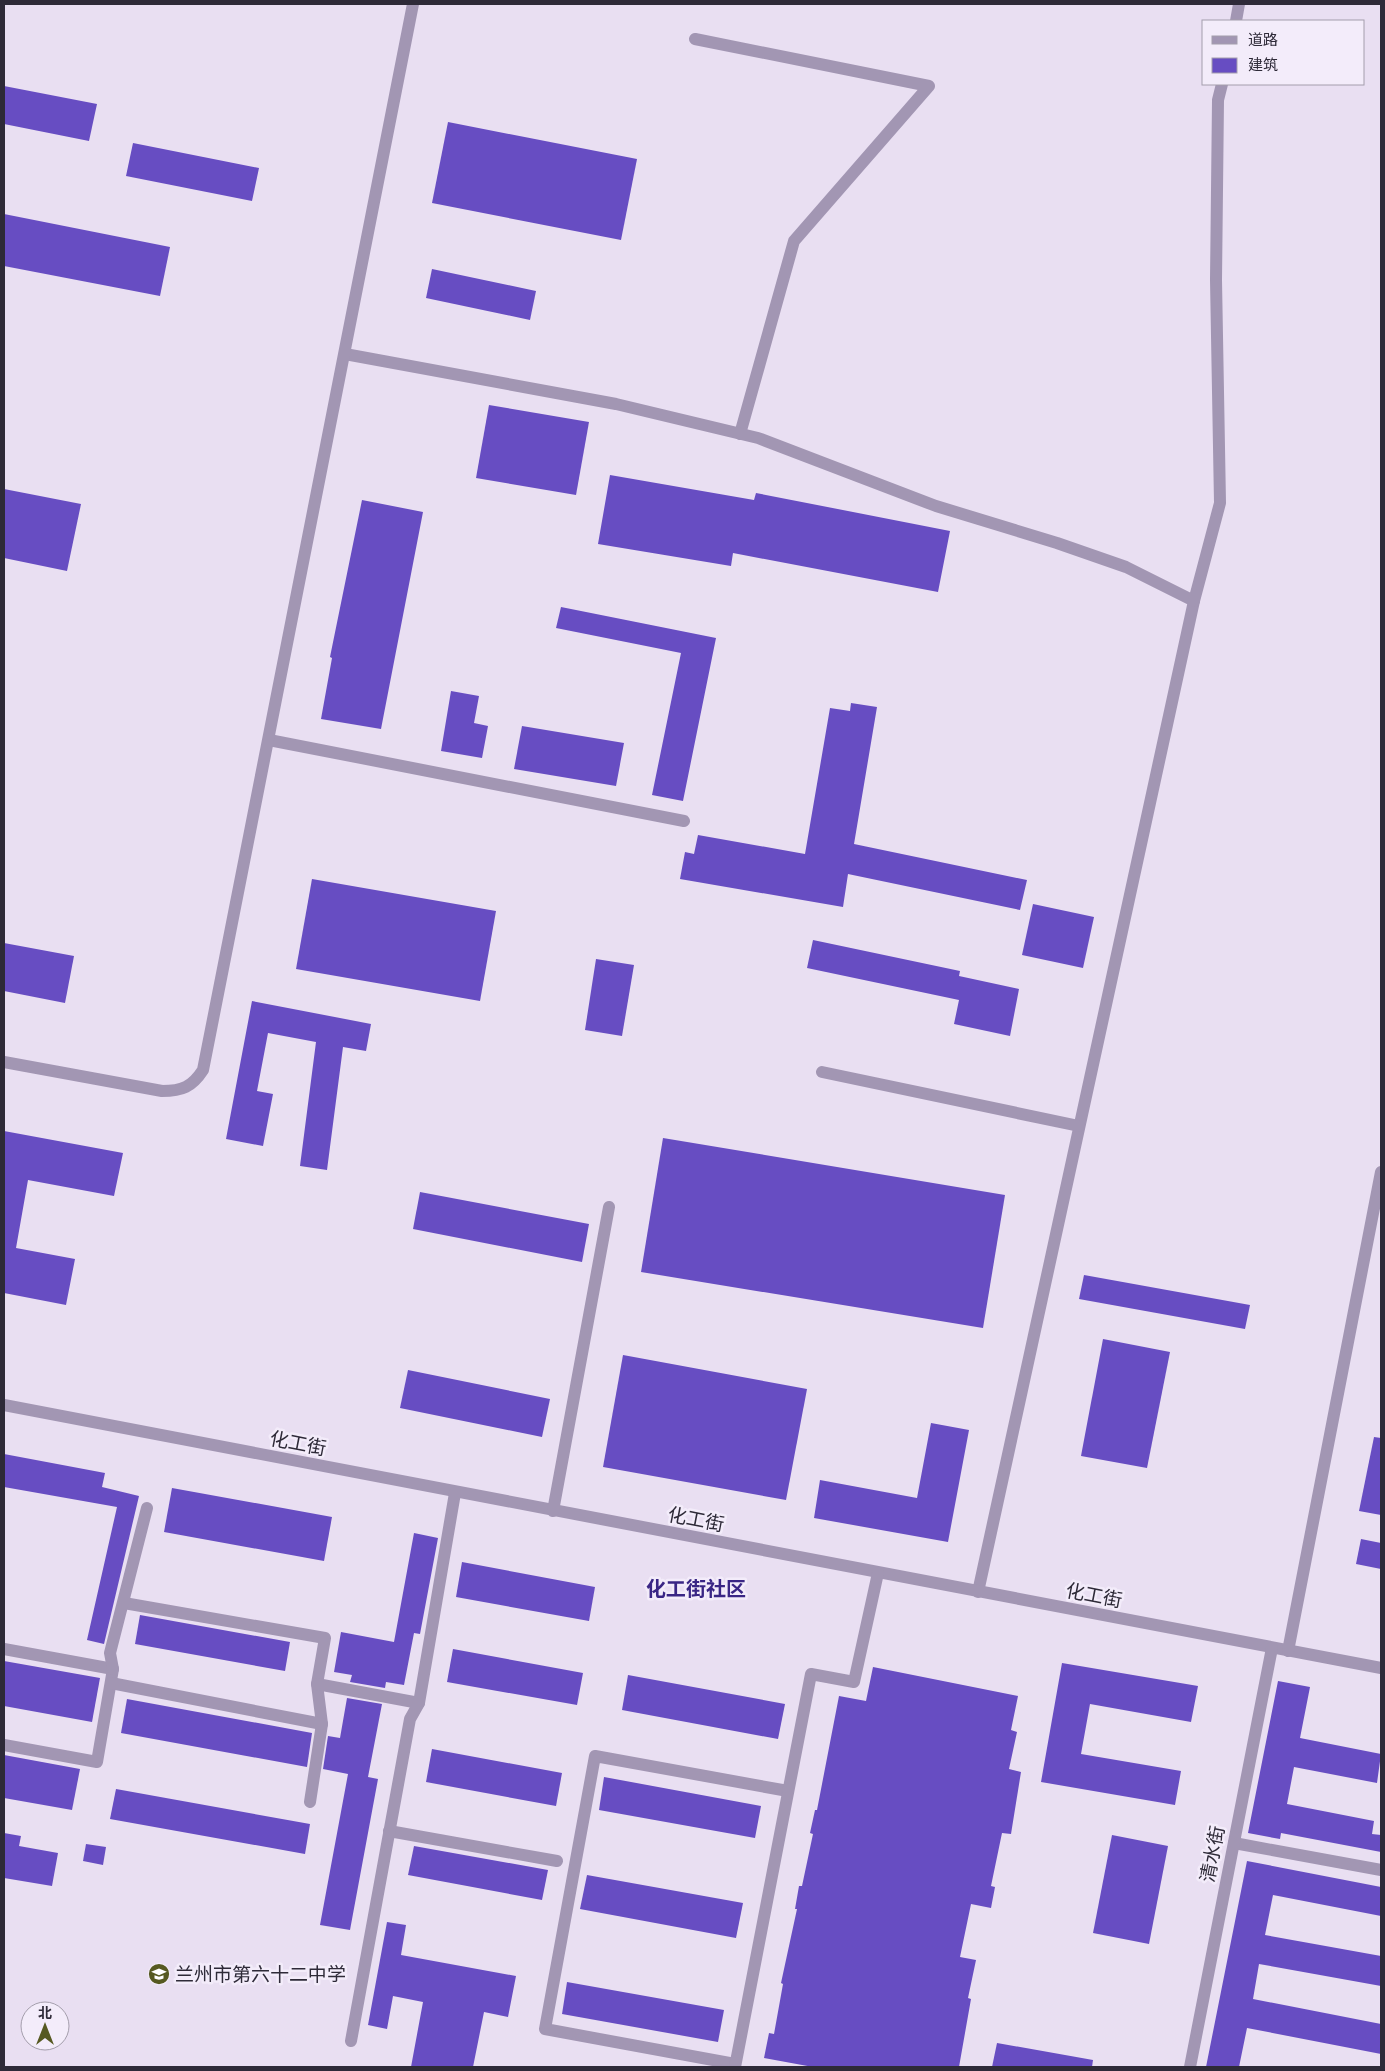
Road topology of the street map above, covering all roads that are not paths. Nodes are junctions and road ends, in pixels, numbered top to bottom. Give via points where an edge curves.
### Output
1 (413, 4) edge
2 (1240, 4) edge
3 (1236, 20) edge
4 (695, 39) dead end
5 (1222, 85) edge
6 (345, 354) junction
7 (740, 434) junction
8 (1194, 601) junction
9 (269, 740) junction
10 (684, 820) dead end
11 (4, 1062) edge
12 (822, 1072) dead end
13 (1079, 1126) junction
14 (1381, 1172) edge
15 (609, 1207) dead end
16 (4, 1405) edge
17 (455, 1493) junction
18 (147, 1508) dead end
19 (553, 1511) junction
20 (878, 1573) junction
21 (978, 1592) junction
22 (124, 1603) junction
23 (1272, 1648) junction
24 (4, 1649) edge
25 (1288, 1651) junction
26 (1381, 1668) edge
27 (114, 1669) junction
28 (111, 1683) junction
29 (317, 1684) junction
30 (418, 1703) junction
31 (322, 1724) junction
32 (4, 1745) edge
33 (788, 1790) junction
34 (310, 1802) dead end
35 (389, 1831) junction
36 (1234, 1843) junction
37 (556, 1861) dead end
38 (1381, 1870) edge
39 (351, 2041) dead end
40 (735, 2065) edge
41 (1190, 2067) edge

1 - 6 street
2 - 3 street
4 - 7 street via 929,86 794,240
5 - 8 street via 1218,100 1216,270 1220,504
6 - 7 street via 616,404
6 - 9 street
7 - 8 street via 936,506 1126,567
8 - 13 street
9 - 10 street
9 - 11 street via 206,1058 196,1081 175,1092 162,1092
12 - 13 street
13 - 21 street
14 - 25 street
15 - 19 street
16 - 17 street, 化工街
17 - 19 street, 化工街
17 - 30 street
18 - 22 street
19 - 20 street, 化工街
20 - 21 street, 化工街
20 - 33 street via 854,1682 810,1674
21 - 23 street, 化工街
22 - 27 street via 110,1653
22 - 29 street via 325,1638
23 - 25 street, 化工街
23 - 36 street, 清水街
24 - 27 street
25 - 26 street, 化工街
27 - 28 street
28 - 31 street
28 - 32 street via 97,1762
29 - 30 street
29 - 31 street
30 - 35 street via 410,1719
31 - 34 street
33 - 40 street
33 - 40 street via 595,1756 593,1766 545,2029
35 - 37 street
35 - 39 street
36 - 38 street
36 - 41 street, 清水街

